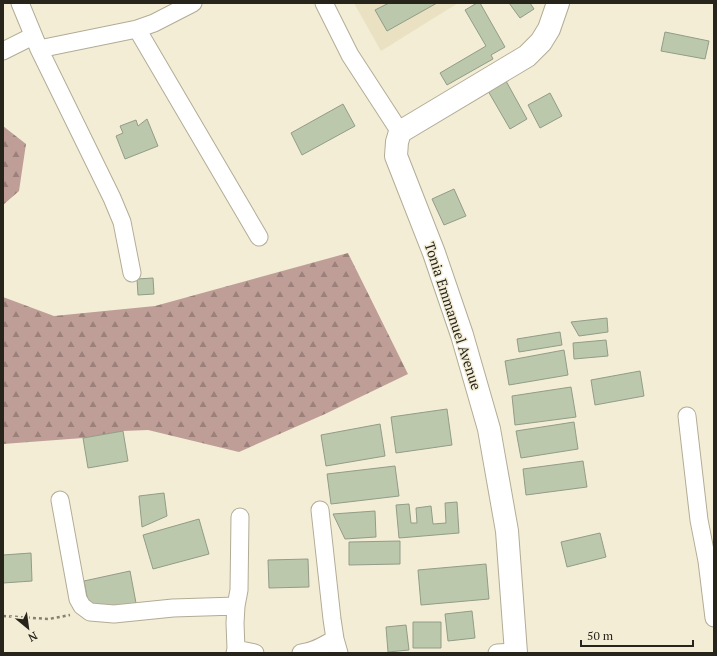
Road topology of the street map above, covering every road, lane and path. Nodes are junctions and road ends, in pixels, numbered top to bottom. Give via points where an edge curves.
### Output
1 (20, 3) edge
2 (193, 3) edge
3 (324, 3) edge
4 (558, 3) edge
5 (137, 29) junction
6 (36, 42) junction
7 (3, 51) edge
8 (400, 132) junction
9 (259, 237) dead end
10 (132, 273) dead end
11 (687, 416) dead end
12 (60, 500) dead end
13 (320, 510) dead end
14 (240, 517) dead end
15 (712, 585) edge
16 (236, 606) junction
17 (90, 612) junction
18 (3, 616) edge
19 (714, 618) edge
20 (337, 646) edge
21 (236, 651) edge
22 (255, 653) edge
23 (301, 653) edge
24 (510, 653) edge

1 - 6 street
2 - 5 street
3 - 8 street via 350,55
4 - 8 street via 545,36 526,56
5 - 6 street
5 - 9 street
6 - 7 street
6 - 10 street via 120,216
8 - 24 street, Tonia Emmanuel Avenue via 396,156 462,335 489,429 507,531
11 - 15 street via 699,520
12 - 17 street via 78,599
13 - 20 street
14 - 16 street via 239,590
15 - 19 street
16 - 17 street via 173,608 114,614
16 - 21 street
17 - 18 path via 49,618
20 - 23 street
21 - 22 street

